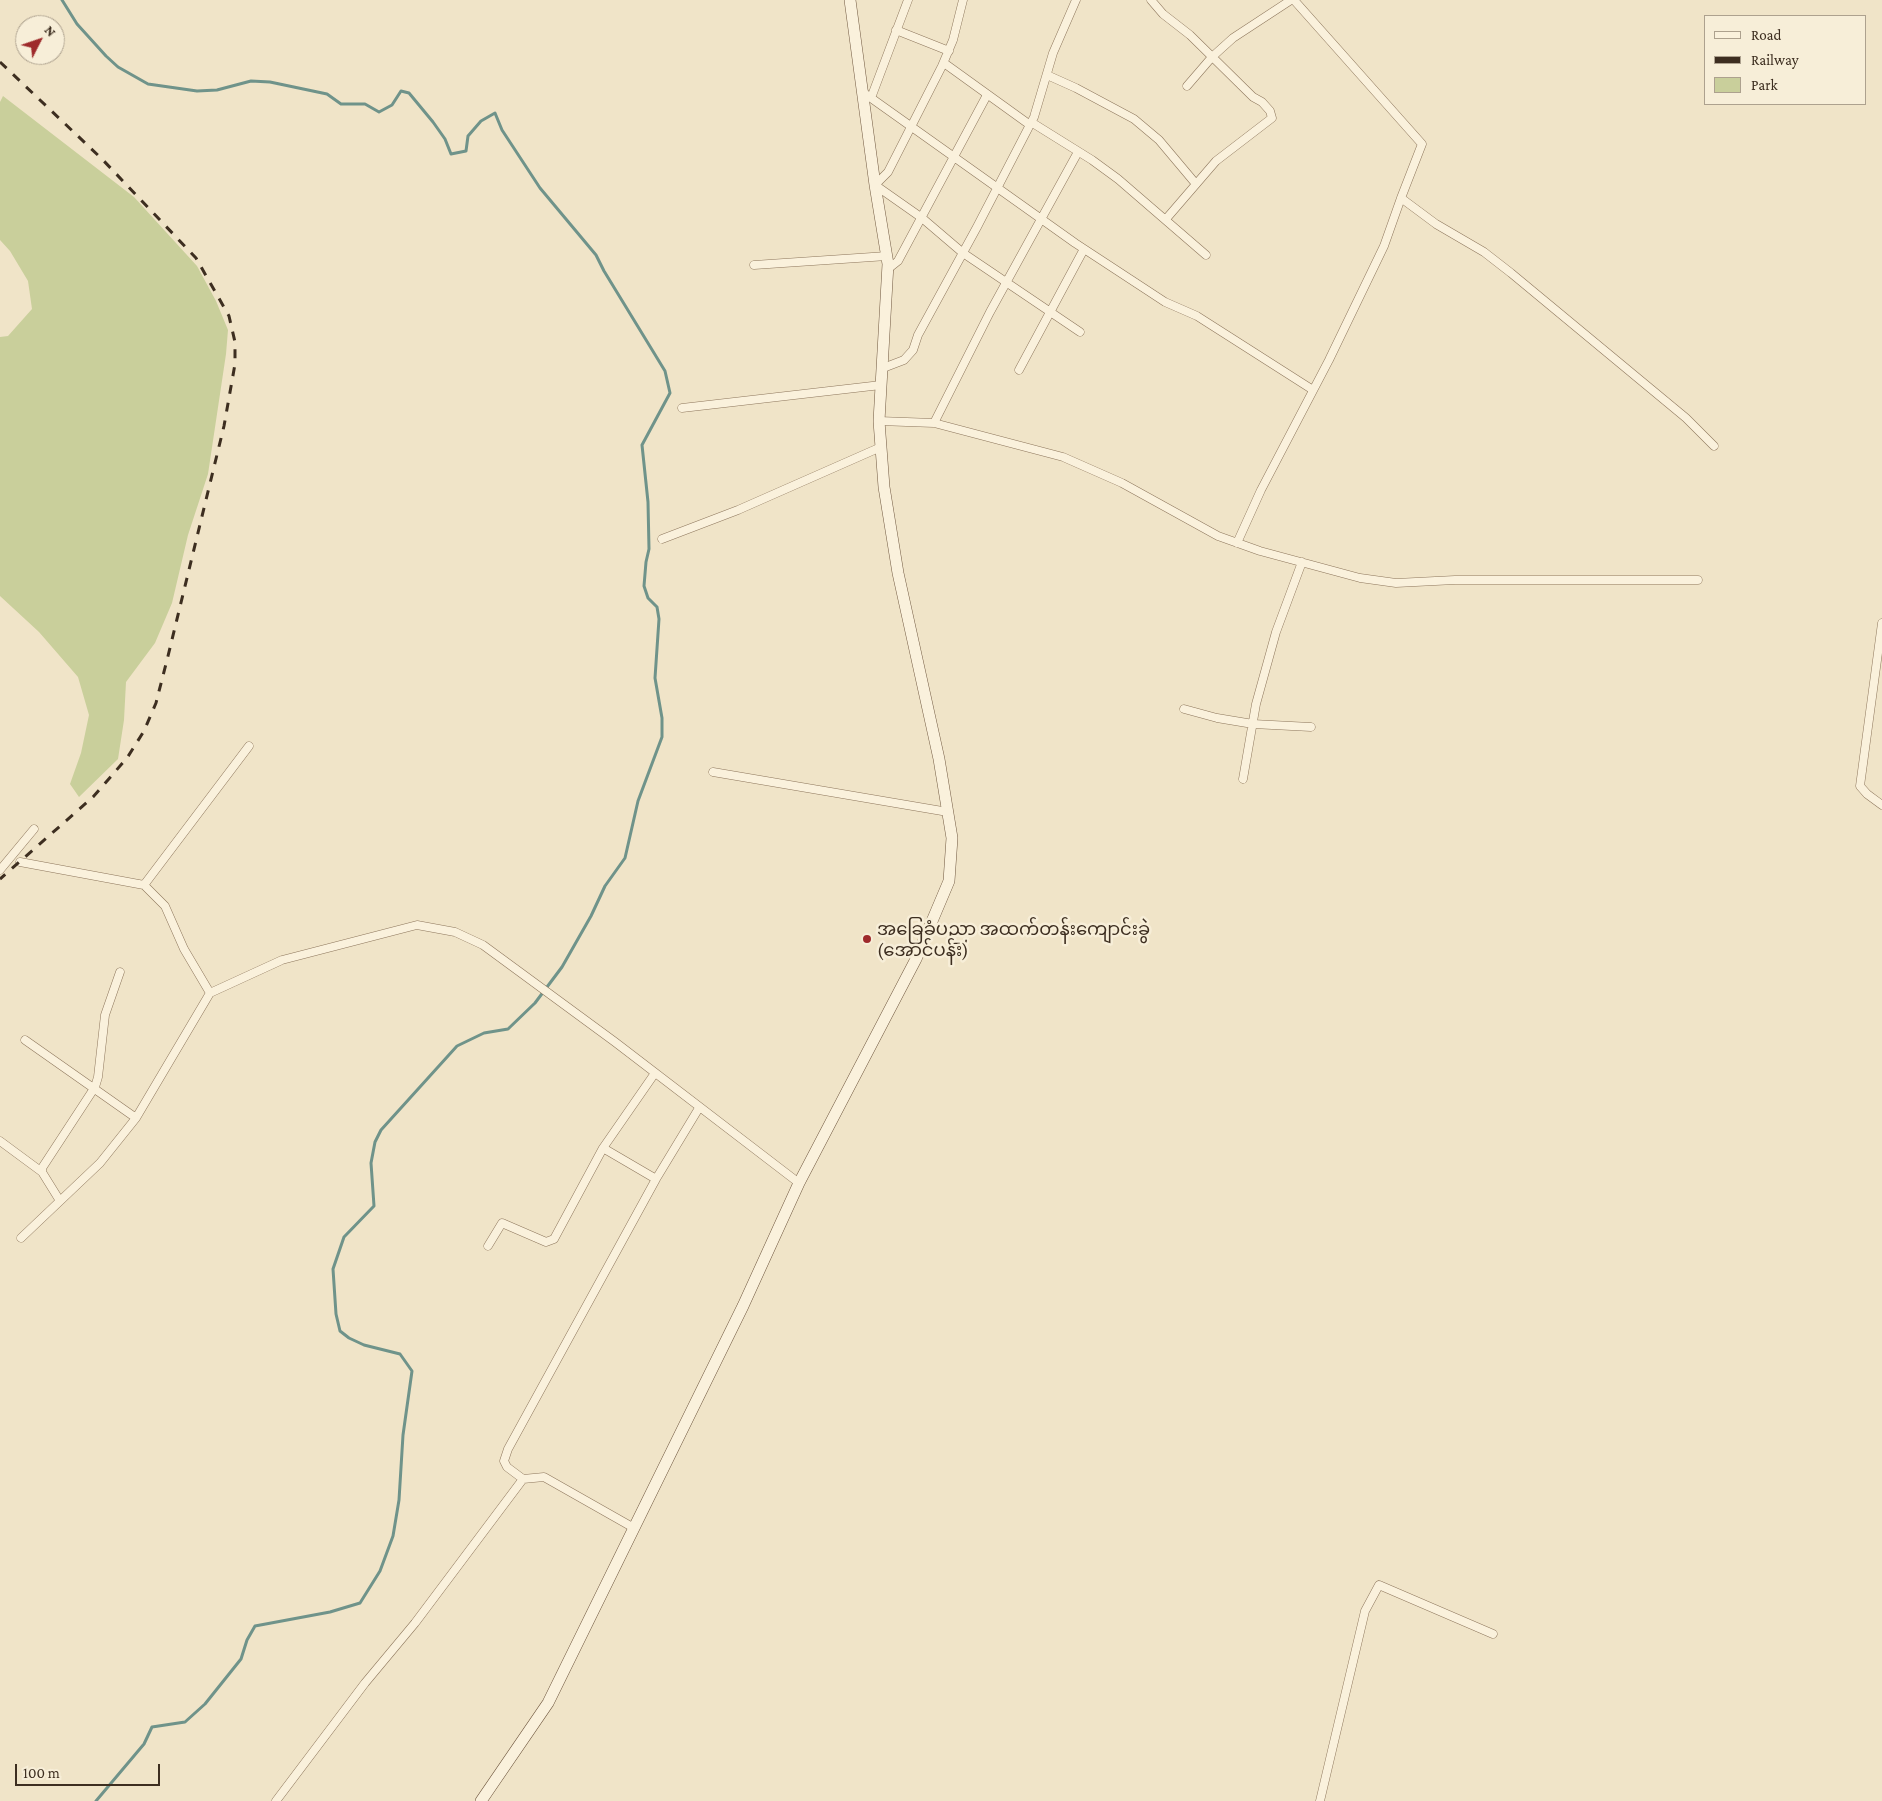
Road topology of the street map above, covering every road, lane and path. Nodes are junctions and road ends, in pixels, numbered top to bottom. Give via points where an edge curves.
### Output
1 (850, 0) edge
2 (908, 0) edge
3 (963, 0) edge
4 (1076, 0) edge
5 (1151, 0) edge
6 (1292, 0) edge
7 (896, 30) junction
8 (949, 51) junction
9 (1212, 57) junction
10 (944, 63) junction
11 (1046, 76) junction
12 (1187, 86) dead end
13 (867, 95) junction
14 (987, 95) junction
15 (1030, 124) junction
16 (912, 126) junction
17 (1078, 152) junction
18 (954, 158) junction
19 (1196, 184) junction
20 (875, 185) junction
21 (996, 190) junction
22 (1402, 198) junction
23 (922, 218) junction
24 (1040, 219) junction
25 (1166, 219) junction
26 (1084, 249) junction
27 (963, 253) junction
28 (1206, 255) dead end
29 (887, 256) junction
30 (754, 265) dead end
31 (888, 269) junction
32 (1006, 283) junction
33 (1050, 312) junction
34 (1080, 332) dead end
35 (882, 368) junction
36 (1018, 370) dead end
37 (881, 385) junction
38 (1312, 390) junction
39 (682, 408) dead end
40 (879, 421) junction
41 (934, 423) junction
42 (881, 446) junction
43 (1714, 446) dead end
44 (662, 539) dead end
45 (1237, 543) junction
46 (1302, 562) junction
47 (1698, 580) dead end
48 (1882, 622) edge
49 (1184, 709) dead end
50 (1252, 724) junction
51 (1311, 727) dead end
52 (249, 746) dead end
53 (713, 772) dead end
54 (1243, 779) dead end
55 (1882, 805) edge
56 (948, 812) junction
57 (34, 828) dead end
58 (20, 862) dead end
59 (0, 870) edge
60 (144, 885) junction
61 (120, 972) dead end
62 (210, 993) junction
63 (25, 1040) dead end
64 (655, 1073) junction
65 (94, 1087) junction
66 (699, 1108) junction
67 (136, 1118) junction
68 (0, 1141) edge
69 (603, 1148) junction
70 (42, 1172) junction
71 (656, 1179) junction
72 (799, 1183) junction
73 (60, 1201) junction
74 (20, 1238) dead end
75 (488, 1246) dead end
76 (524, 1479) junction
77 (634, 1528) junction
78 (1493, 1634) dead end
79 (276, 1801) edge
80 (481, 1801) edge
81 (1320, 1801) edge

1 - 13 main road
2 - 7 street
3 - 8 street
4 - 11 street
5 - 9 street
6 - 9 street via 1233,38
6 - 22 street via 1422,144
7 - 8 street
7 - 13 street
8 - 10 street
9 - 12 street
9 - 19 street via 1262,102 1272,118 1216,160
10 - 14 street
10 - 16 street
11 - 15 street
11 - 19 street via 1134,119 1159,140
13 - 16 street
13 - 20 main road
14 - 15 street
14 - 18 street
15 - 17 street
15 - 21 street
16 - 18 street
16 - 20 street via 888,172
17 - 24 street
17 - 25 street via 1118,179
18 - 21 street
18 - 23 street
19 - 25 street
20 - 23 street
20 - 29 main road
21 - 24 street
21 - 27 street
22 - 38 street via 1384,246
22 - 43 street via 1511,272 1686,418
23 - 27 street
23 - 31 street via 898,262
24 - 26 street
24 - 32 street
25 - 28 street
26 - 33 street
26 - 38 street
27 - 32 street
27 - 35 street via 912,350 904,360
29 - 30 street
29 - 31 main road
31 - 35 main road
32 - 33 street
32 - 41 street
33 - 34 street
33 - 36 street
35 - 37 main road
37 - 39 street
37 - 40 main road
38 - 45 street
40 - 41 street
40 - 42 main road
41 - 45 street via 1063,457 1122,483 1218,536
42 - 44 street via 738,510
42 - 56 main road via 884,487 898,572
45 - 46 street
46 - 47 street via 1360,578 1396,583
46 - 50 street via 1276,632
48 - 55 street via 1860,786
49 - 50 street
50 - 51 street
50 - 54 street
52 - 60 street
53 - 56 street
56 - 72 main road via 952,864 943,900 916,959
57 - 59 street
58 - 60 street
60 - 62 street via 165,906 184,949
61 - 65 street via 105,1015 98,1078
62 - 64 street via 282,960 417,925 455,932 483,945
62 - 67 street
63 - 65 street
64 - 66 street
64 - 69 street
65 - 67 street
65 - 70 street
66 - 71 street
66 - 72 street
67 - 73 street via 100,1163
68 - 70 street
69 - 71 street
69 - 75 street via 554,1239 546,1242 502,1223
70 - 73 street
71 - 76 street via 508,1449 504,1461 507,1467
72 - 77 main road via 743,1306
73 - 74 street
76 - 77 street via 544,1477
76 - 79 street
77 - 80 main road via 548,1703
78 - 81 street via 1379,1585 1365,1611

